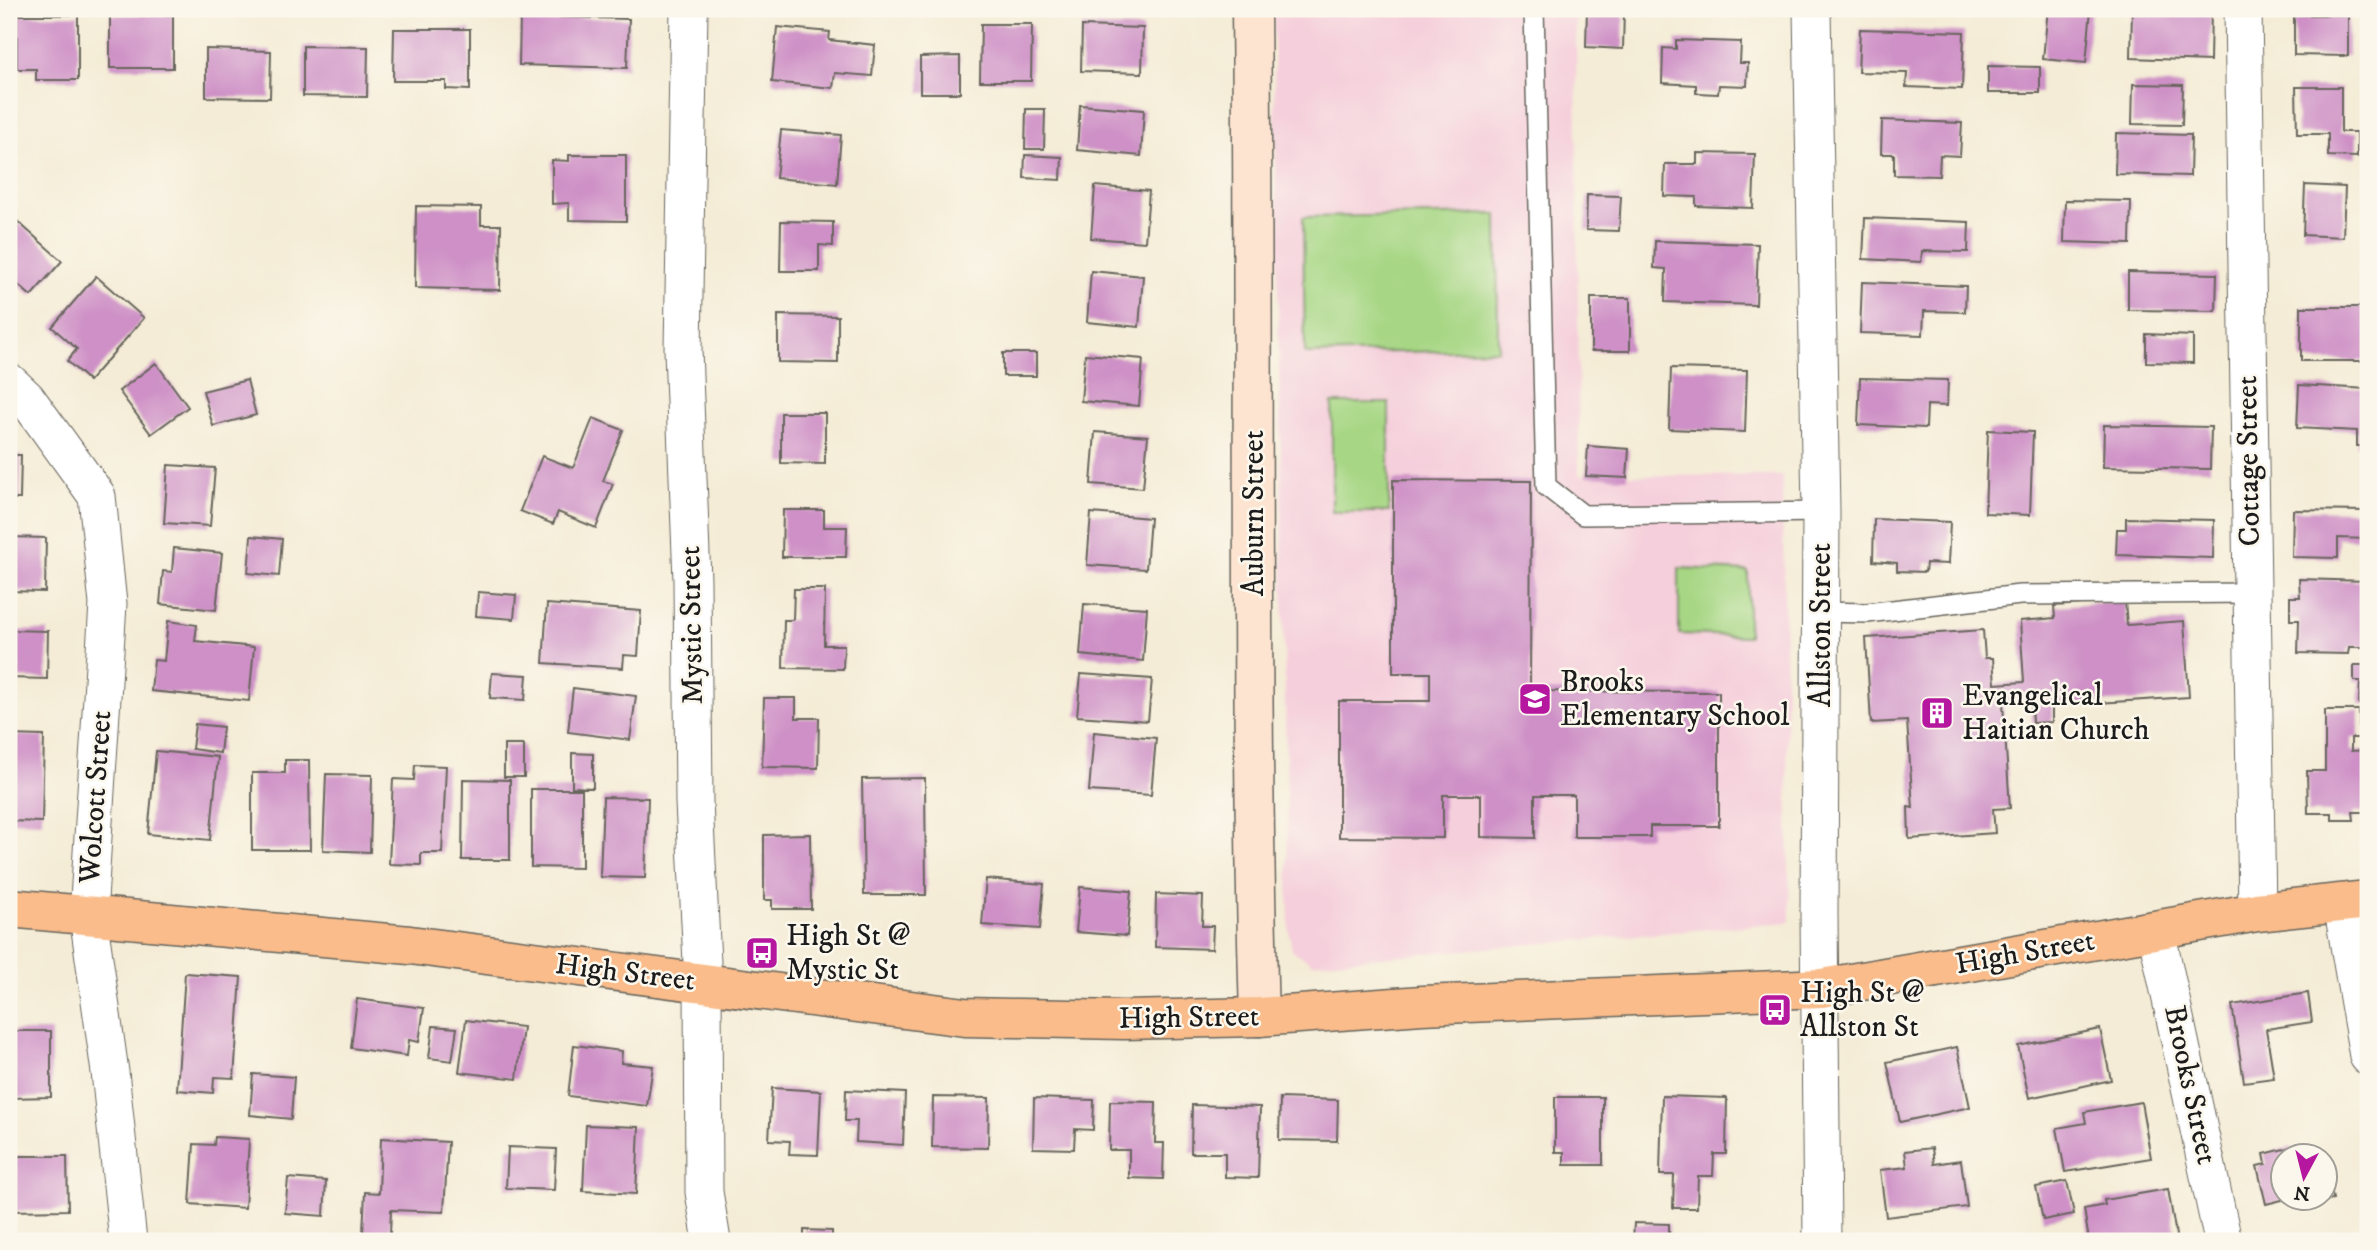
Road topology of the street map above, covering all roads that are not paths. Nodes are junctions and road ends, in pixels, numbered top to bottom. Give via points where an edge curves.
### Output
1 (689, 9) edge
2 (1251, 9) edge
3 (1534, 9) edge
4 (1812, 9) edge
5 (2243, 9) edge
6 (9, 382) edge
7 (1821, 512) junction
8 (2252, 593) junction
9 (1821, 612) junction
10 (2355, 902) edge
11 (9, 908) edge
12 (2257, 912) junction
13 (88, 915) junction
14 (2156, 930) junction
15 (703, 983) junction
16 (1822, 988) junction
17 (1259, 1017) junction
18 (2368, 1056) edge
19 (128, 1241) edge
20 (712, 1241) edge
21 (1822, 1241) edge
22 (2224, 1241) edge

1 - 15 street, Mystic Street via 683,350
2 - 17 street, Auburn Street via 1252,783
3 - 7 lane via 1546,486 1583,515
4 - 7 street, Allston Street
5 - 8 street, Cottage Street
6 - 13 street, Wolcott Street via 27,399 97,496 107,604
7 - 9 street, Allston Street
8 - 9 lane via 2020,595 1867,613
8 - 12 street, Cottage Street
9 - 16 street, Allston Street
10 - 12 main road, High Street
10 - 18 street
11 - 13 main road, High Street
12 - 14 main road, High Street
13 - 15 main road, High Street via 410,945
13 - 19 street, Wolcott Street
14 - 16 main road, High Street
14 - 22 street, Brooks Street
15 - 17 main road, High Street via 965,1017
15 - 20 street, Mystic Street via 704,1192
16 - 17 main road, High Street via 1422,1005
16 - 21 street, Allston Street

